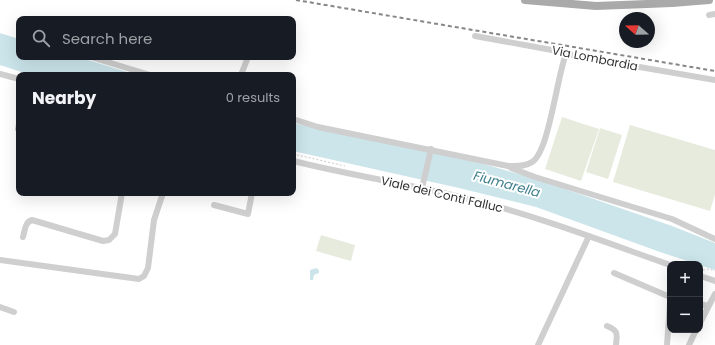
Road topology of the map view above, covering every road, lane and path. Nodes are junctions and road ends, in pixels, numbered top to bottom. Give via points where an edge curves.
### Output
1 (525, 0) edge
2 (709, 0) edge
3 (474, 36) dead end
4 (566, 54) junction
5 (101, 60) edge
6 (247, 60) edge
7 (140, 72) edge
8 (242, 72) edge
9 (0, 74) edge
10 (16, 78) edge
11 (715, 80) edge
12 (296, 120) edge
13 (431, 151) junction
14 (296, 162) edge
15 (508, 166) junction
16 (423, 185) junction
17 (121, 196) edge
18 (162, 196) edge
19 (251, 196) edge
20 (214, 205) dead end
21 (589, 236) junction
22 (23, 237) dead end
23 (715, 239) edge
24 (0, 260) edge
25 (667, 264) edge
26 (703, 270) edge
27 (715, 271) edge
28 (614, 273) dead end
29 (703, 277) edge
30 (715, 281) edge
31 (715, 294) edge
32 (667, 296) edge
33 (703, 305) edge
34 (708, 306) junction
35 (0, 307) edge
36 (14, 312) dead end
37 (703, 317) edge
38 (607, 326) dead end
39 (668, 333) edge
40 (695, 333) edge
41 (538, 345) edge
42 (616, 345) edge
43 (667, 345) edge
44 (689, 345) edge

1 - 2 main road via 596,6
3 - 4 street, Via Lombardia
4 - 11 street, Via Lombardia
4 - 15 street via 543,146 538,156 526,165
5 - 7 street
6 - 8 street
9 - 10 street
12 - 13 street
13 - 15 street
13 - 16 street
14 - 16 street, Viale dei Conti Falluc
15 - 23 street via 672,219
16 - 21 street, Viale dei Conti Falluc
17 - 22 street via 115,234 109,240 103,241 32,220 26,225
18 - 24 street via 154,220 148,268 139,280
19 - 20 street via 248,214
21 - 25 street, Viale dei Conti Falluc
21 - 41 street
26 - 27 path
28 - 32 street
29 - 30 street
31 - 34 street
33 - 34 street
34 - 37 street
35 - 36 street
38 - 42 street via 615,329 617,333
39 - 43 street
40 - 44 street

